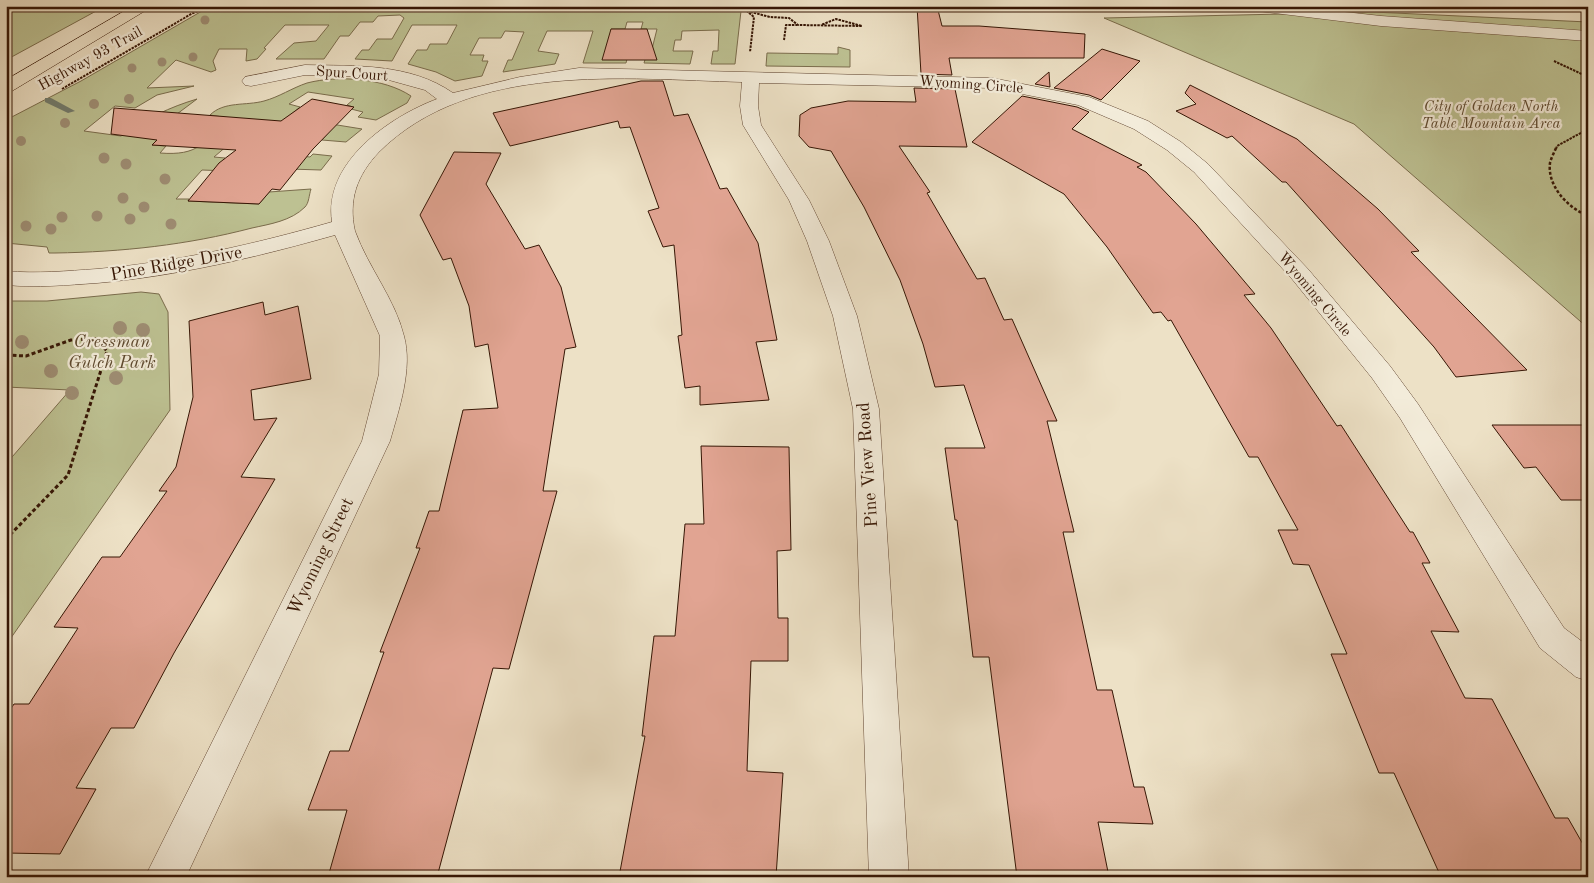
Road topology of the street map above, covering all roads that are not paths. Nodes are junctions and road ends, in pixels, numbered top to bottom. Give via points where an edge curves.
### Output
1 (145, 6) edge
2 (1258, 6) edge
3 (1588, 36) edge
4 (751, 77) junction
5 (250, 81) dead end
6 (6, 87) edge
7 (449, 99) junction
8 (342, 226) junction
9 (6, 278) edge
10 (1588, 666) edge
11 (165, 877) edge
12 (889, 877) edge

1 - 6 highway
2 - 3 street via 1320,17
4 - 7 street, Wyoming Circle via 579,74 526,80
4 - 10 street, Wyoming Circle via 952,81 1024,88 1083,101 1117,113 1174,146 1201,168 1300,274 1381,372 1552,638
4 - 12 street, Pine View Road via 749,106 752,125 799,200 818,241 844,316 866,409
5 - 7 street, Spur Court via 304,70 378,72 431,86
7 - 8 street, Wyoming Circle via 390,132 372,148 351,173 341,198
8 - 9 street, Pine Ridge Drive via 162,269 55,279
8 - 11 street, Wyoming Street via 392,337 392,373 385,411 376,440

